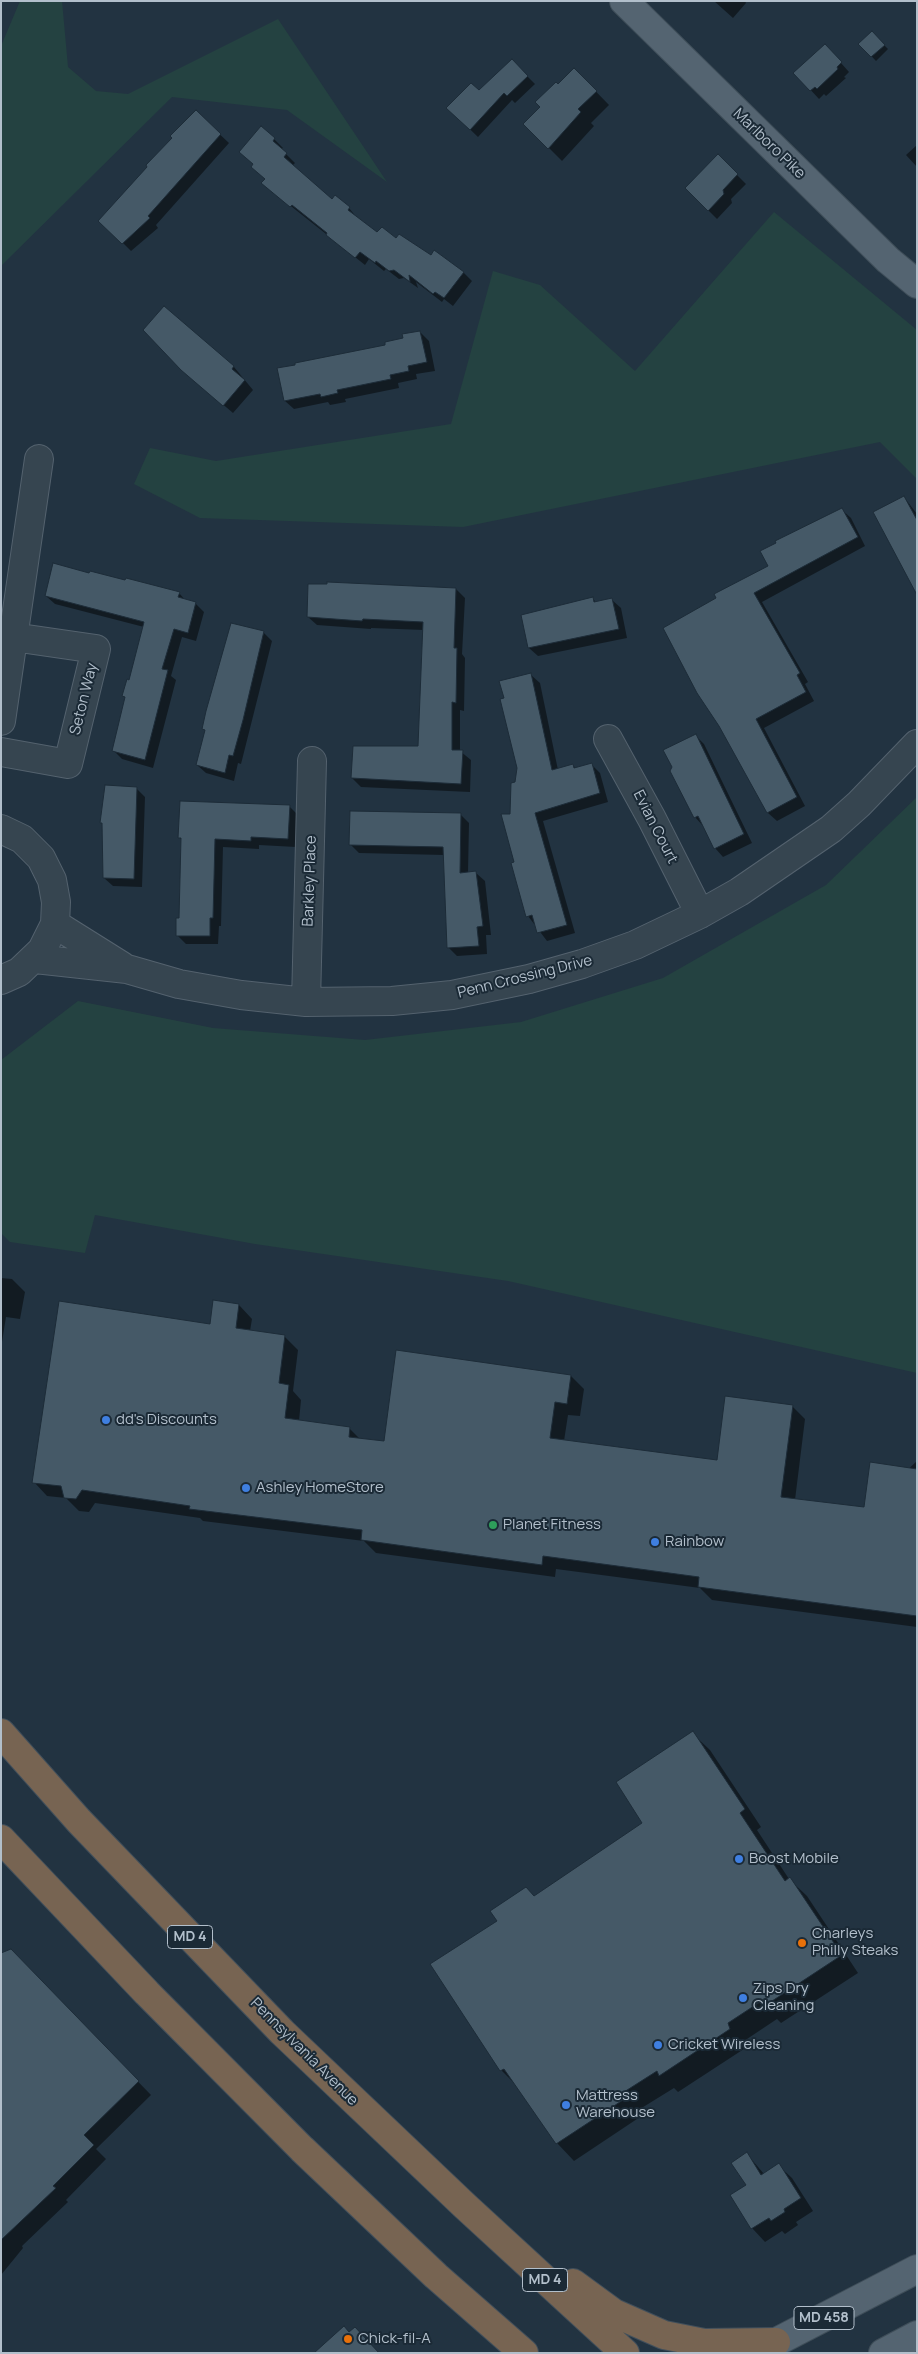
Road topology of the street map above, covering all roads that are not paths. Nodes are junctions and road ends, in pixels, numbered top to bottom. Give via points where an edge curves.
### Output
1 (624, 1) edge
2 (917, 284) edge
3 (39, 459) dead end
4 (13, 637) junction
5 (1, 721) edge
6 (608, 739) dead end
7 (917, 744) edge
8 (1, 752) edge
9 (312, 761) dead end
10 (1, 829) edge
11 (700, 914) junction
12 (55, 924) junction
13 (35, 959) junction
14 (127, 969) junction
15 (1, 980) edge
16 (306, 1002) junction
17 (1, 1733) edge
18 (1, 1839) edge
19 (465, 2206) junction
20 (917, 2269) edge
21 (436, 2276) junction
22 (917, 2335) edge
23 (766, 2348) edge
24 (494, 2353) edge
25 (524, 2353) edge
26 (625, 2353) edge
27 (883, 2353) edge

1 - 2 main road, Marlboro Pike via 881,254
3 - 4 street
4 - 5 street
4 - 8 street, Seton Way via 96,649 68,764
6 - 11 street, Evian Court
7 - 11 street, Penn Crossing Drive via 830,830 739,892
9 - 16 street, Barkley Place
10 - 12 street via 22,839 47,868 55,892
11 - 16 street, Penn Crossing Drive via 635,945 582,964 490,988 392,1001
12 - 13 street
12 - 14 street, Penn Crossing Drive
13 - 14 street, Penn Crossing Drive
13 - 15 street
14 - 16 street, Penn Crossing Drive via 179,984
17 - 19 highway, Pennsylvania Avenue / MD 4 via 79,1821 232,1980 334,2083
18 - 21 highway via 197,2045
19 - 23 highway via 544,2257 600,2305 646,2328 679,2339
19 - 26 highway, Pennsylvania Avenue / MD 4
20 - 23 main road, MD 458
21 - 24 highway
21 - 25 highway
22 - 27 main road

